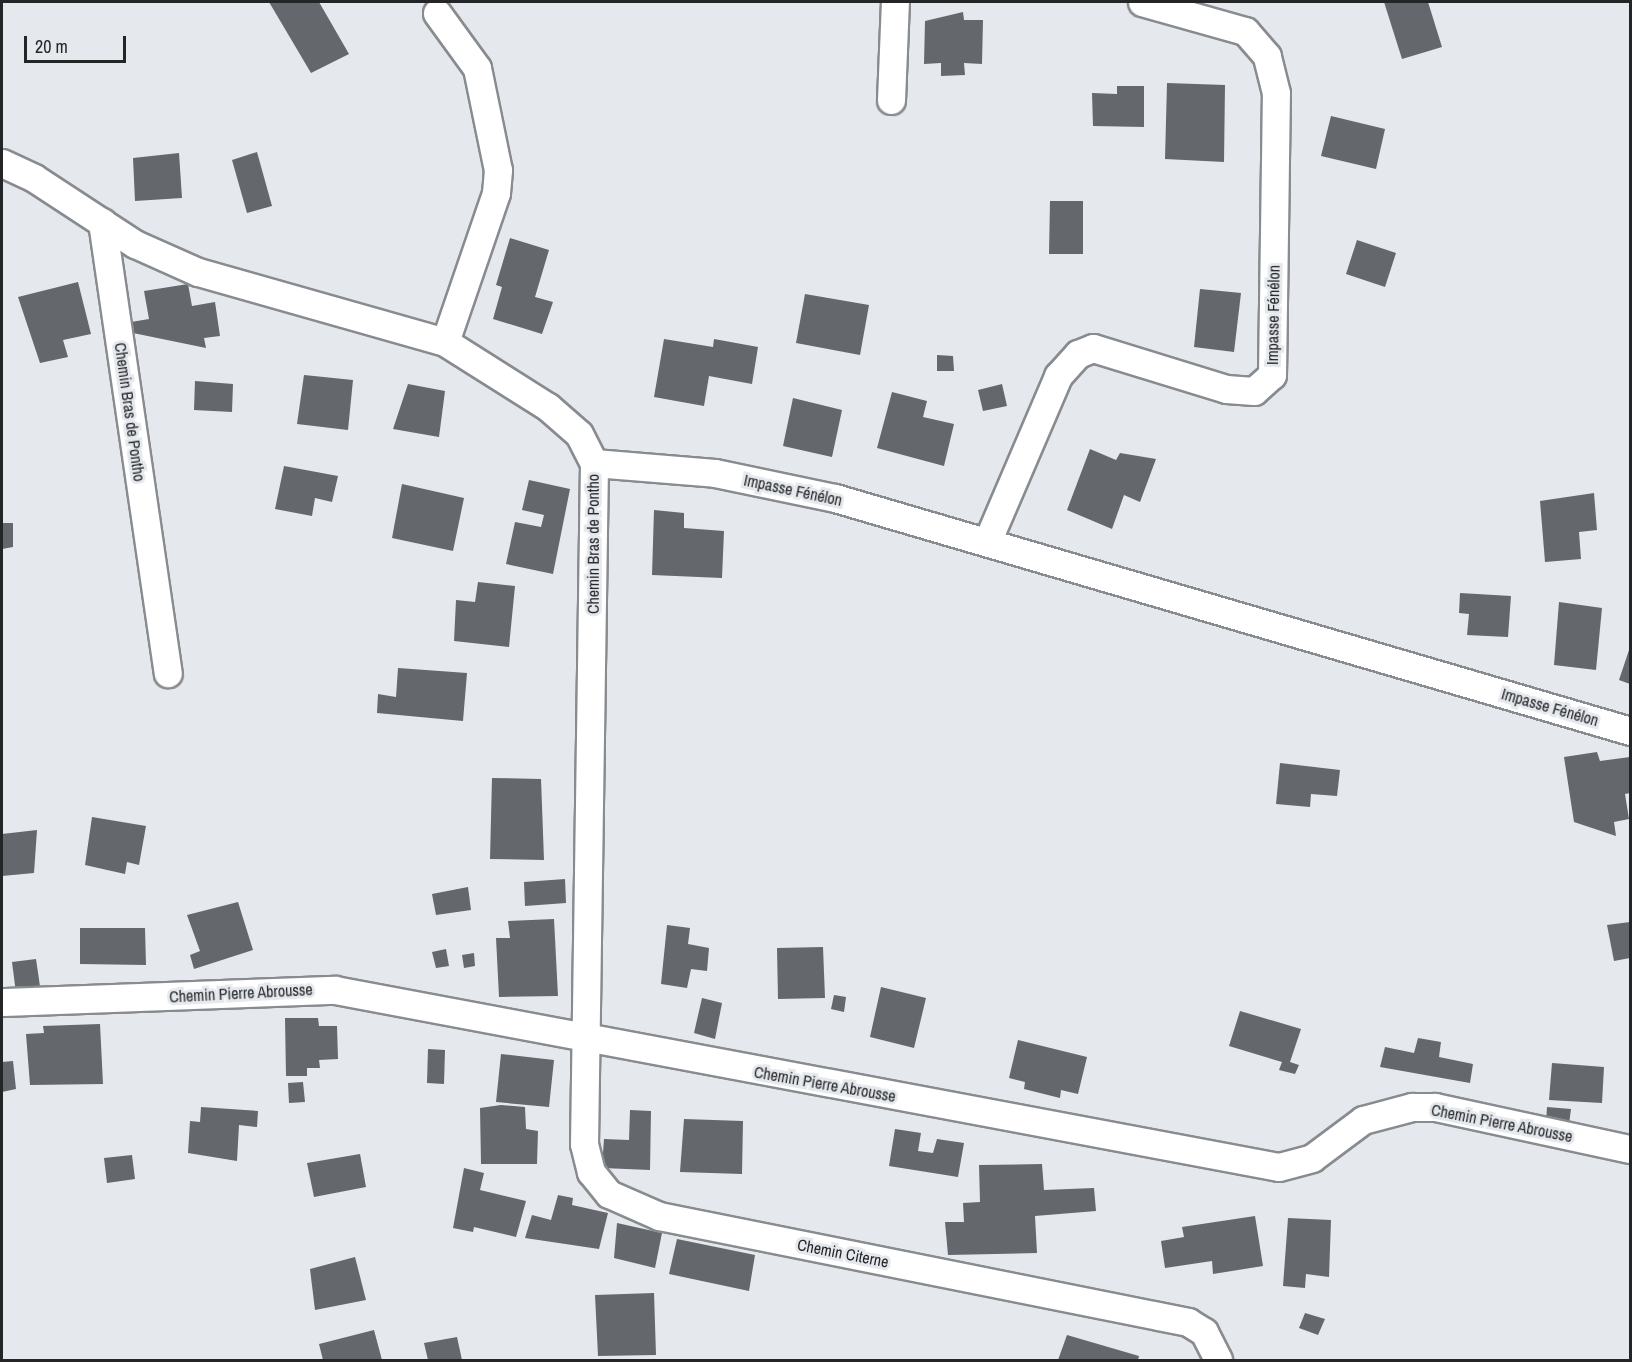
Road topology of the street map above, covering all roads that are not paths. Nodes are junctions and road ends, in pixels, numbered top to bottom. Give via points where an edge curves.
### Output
1 (895, 2) edge
2 (1142, 2) edge
3 (1206, 11) edge
4 (437, 13) dead end
5 (891, 100) dead end
6 (2, 163) edge
7 (102, 222) junction
8 (445, 342) junction
9 (594, 463) junction
10 (987, 542) junction
11 (168, 673) dead end
12 (1630, 731) edge
13 (2, 1002) edge
14 (590, 1041) junction
15 (1630, 1149) edge
16 (1218, 1360) edge

1 - 5 street
2 - 3 street, Impasse Fénélon
3 - 10 street, Impasse Fénélon via 1245,31 1267,56 1276,93 1272,375 1254,390 1226,389 1093,348 1078,354 1058,376
4 - 8 street via 477,68 498,170 496,193
6 - 7 street, Chemin Bras de Pontho
7 - 8 street, Chemin Bras de Pontho via 198,272
7 - 11 street, Chemin Bras de Pontho
8 - 9 street, Chemin Bras de Pontho via 548,407 579,434
9 - 10 street, Impasse Fénélon via 715,473 834,498
9 - 14 street, Chemin Bras de Pontho
10 - 12 street, Impasse Fénélon
13 - 14 street, Chemin Pierre Abrousse via 335,990
14 - 15 street, Chemin Pierre Abrousse via 1279,1167 1312,1158 1363,1120 1412,1107 1435,1107
14 - 16 street, Chemin Citerne via 584,1143 591,1172 609,1194 633,1207 1188,1322 1204,1332

